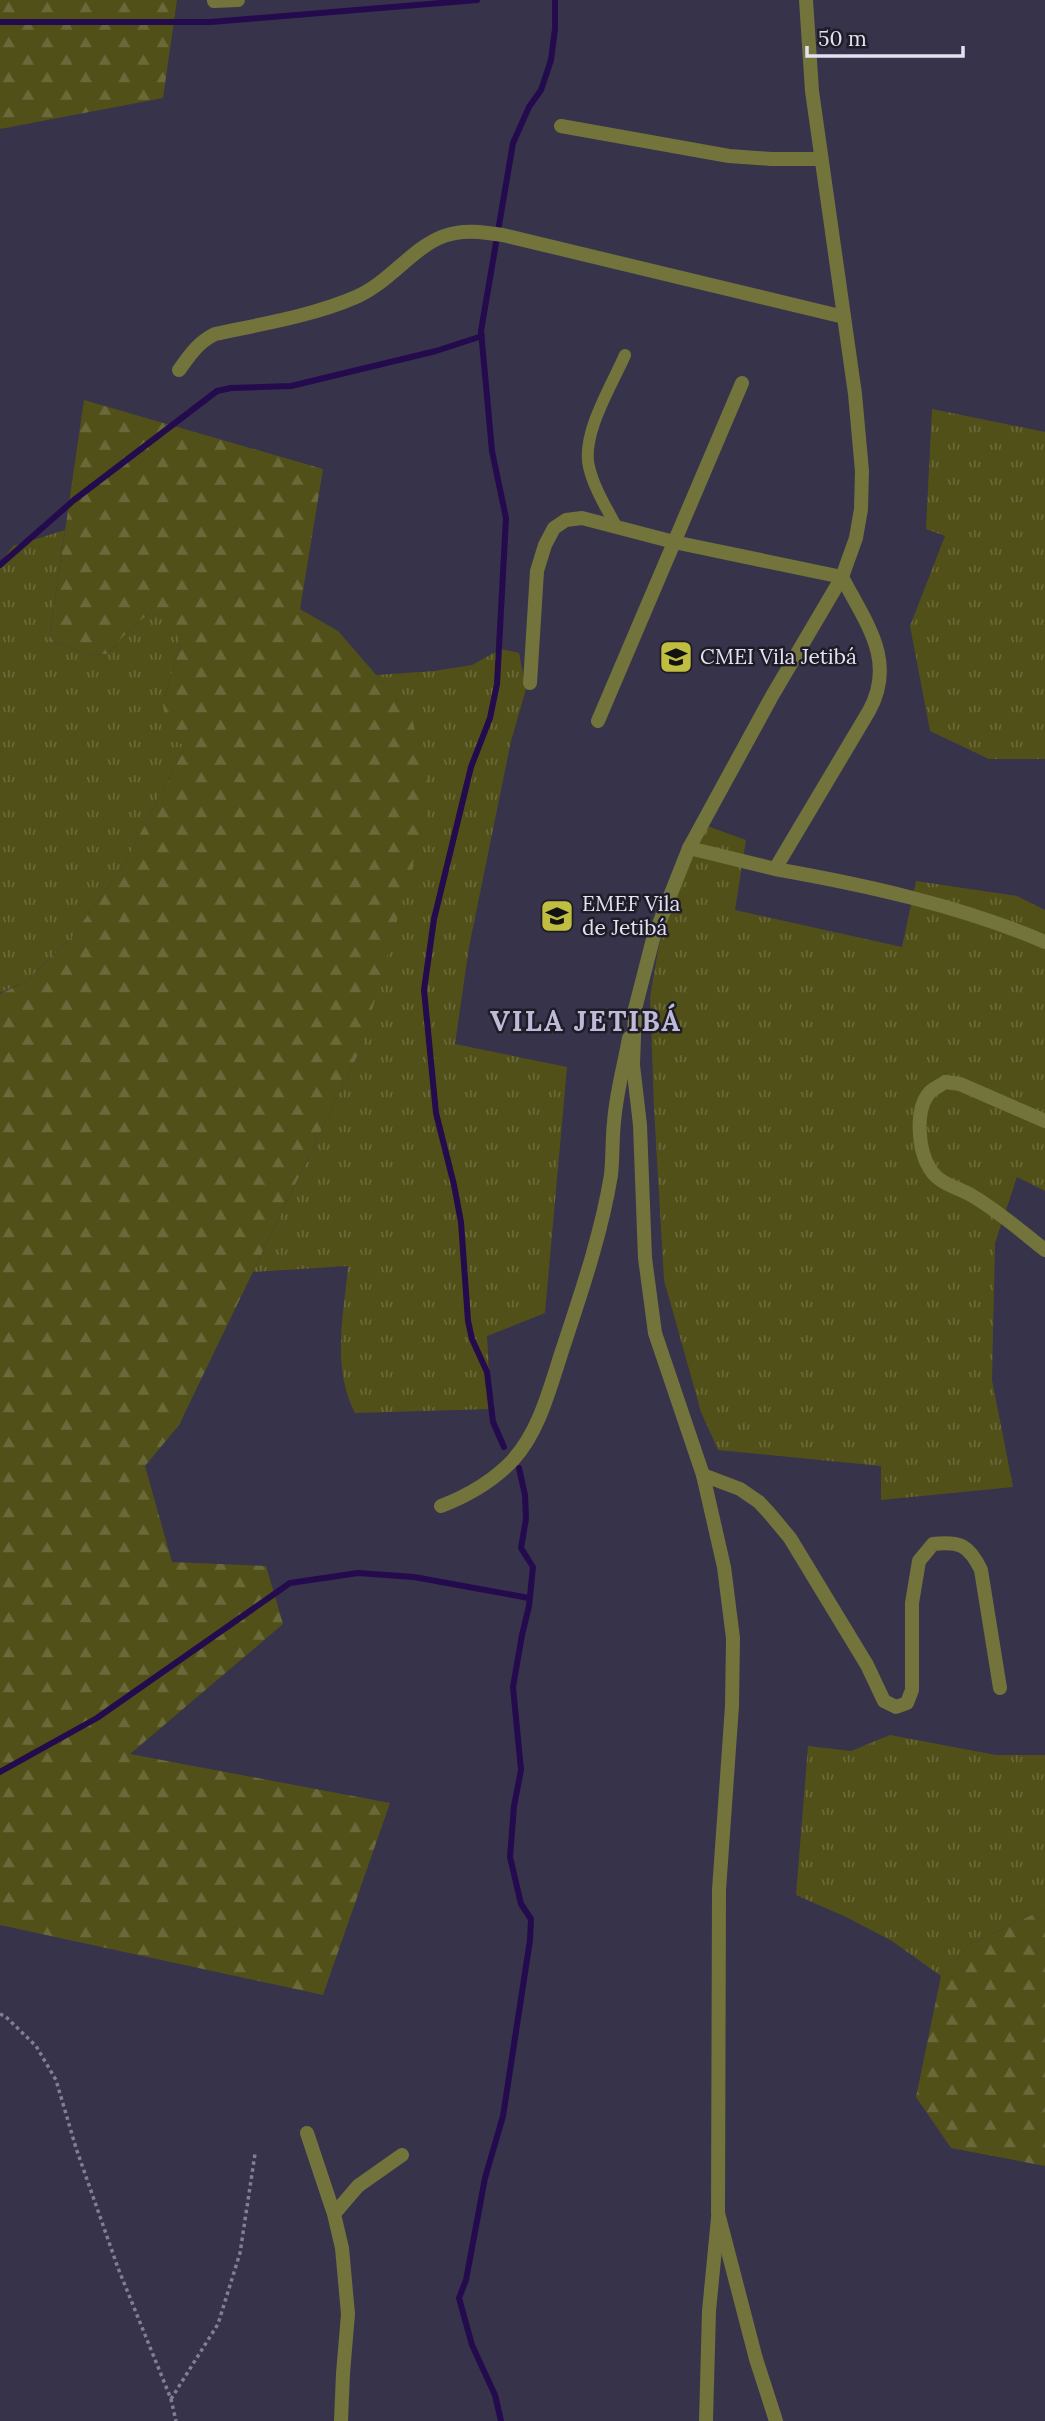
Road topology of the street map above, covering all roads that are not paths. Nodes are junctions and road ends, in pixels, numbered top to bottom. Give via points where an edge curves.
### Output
1 (238, 0) edge
2 (806, 0) edge
3 (214, 1) edge
4 (561, 126) dead end
5 (821, 159) junction
6 (844, 317) junction
7 (625, 355) dead end
8 (179, 370) dead end
9 (742, 383) dead end
10 (616, 526) junction
11 (674, 542) junction
12 (842, 577) junction
13 (530, 683) dead end
14 (598, 721) dead end
15 (689, 848) junction
16 (775, 869) junction
17 (1045, 942) edge
18 (635, 1009) junction
19 (1045, 1121) edge
20 (1045, 1250) edge
21 (703, 1475) junction
22 (441, 1506) dead end
23 (1000, 1688) dead end
24 (307, 2133) dead end
25 (402, 2155) dead end
26 (718, 2213) junction
27 (334, 2214) junction
28 (341, 2421) edge
29 (706, 2421) edge
30 (776, 2421) edge

1 - 3 street
2 - 5 street
4 - 5 street via 729,156
5 - 6 street
6 - 8 street via 503,235 462,232 443,236 423,248 378,286 355,298 215,334 195,347
6 - 12 street via 862,471 858,528
7 - 10 lane via 591,431 588,450 594,484
9 - 11 street
10 - 11 street
10 - 13 street via 582,518 554,528 537,571
11 - 12 street
11 - 14 street
12 - 15 street
12 - 16 street via 878,646 882,673 878,695
15 - 16 street
15 - 18 street via 653,939
16 - 17 street via 963,912
18 - 21 street via 633,1065 645,1258 655,1333
18 - 22 street via 600,1223 545,1405 512,1461 459,1499
19 - 20 street via 960,1084 945,1082 930,1092 920,1121 930,1170
21 - 23 street via 759,1502 790,1538 884,1701 896,1707 907,1703 912,1690 912,1603 919,1561 933,1544 952,1542 973,1553 981,1570
21 - 26 street via 724,1567 733,1638 719,1890
24 - 27 street
25 - 27 street via 358,2186
26 - 29 street
26 - 30 street
27 - 28 street via 348,2314

